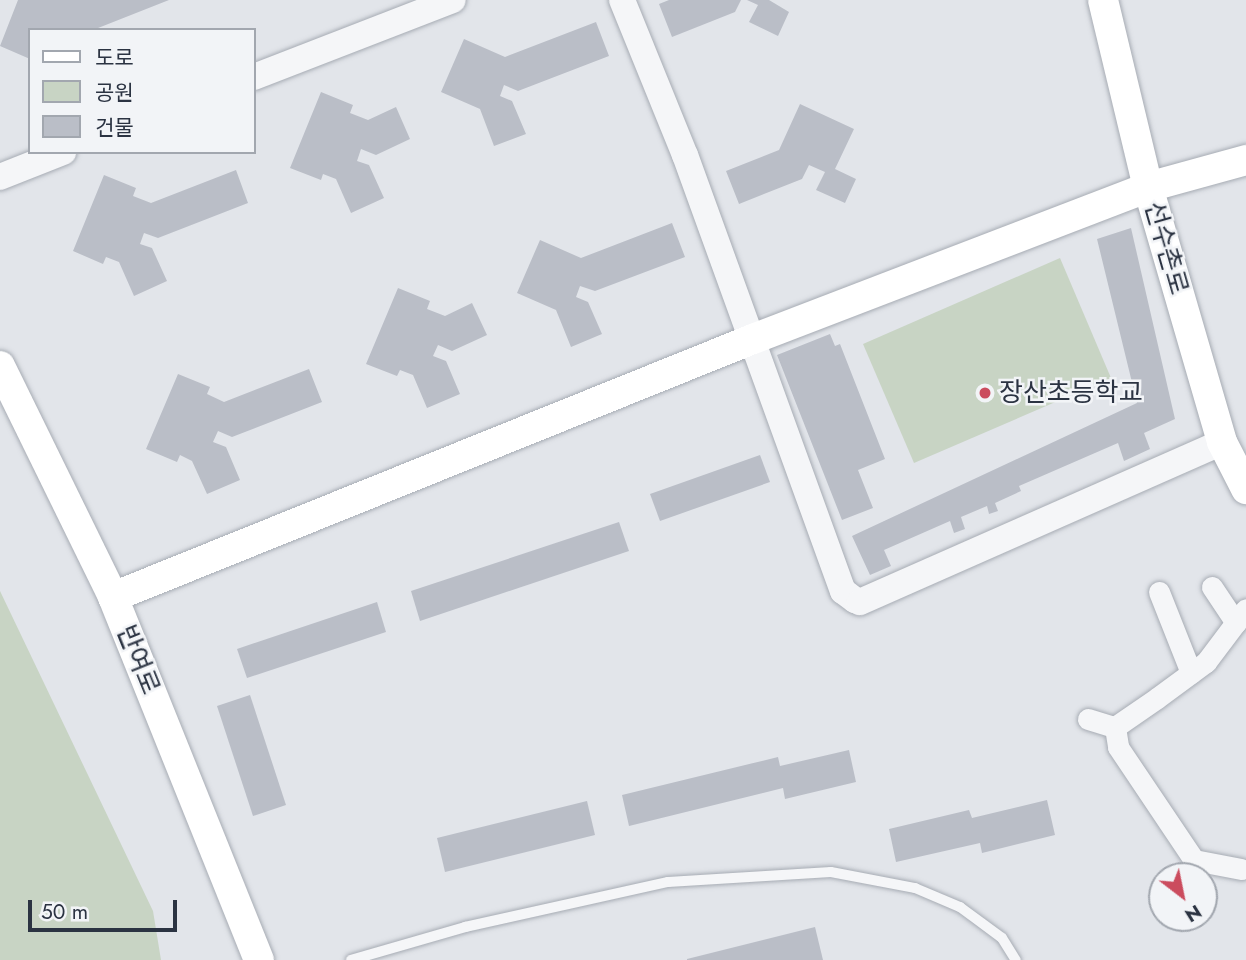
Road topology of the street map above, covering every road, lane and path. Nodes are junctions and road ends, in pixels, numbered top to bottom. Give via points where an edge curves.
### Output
1 (453, 0) edge
2 (622, 0) edge
3 (1103, 0) edge
4 (256, 76) edge
5 (57, 154) edge
6 (1246, 160) edge
7 (0, 177) edge
8 (1148, 187) junction
9 (753, 339) junction
10 (0, 366) edge
11 (1222, 442) junction
12 (1246, 489) edge
13 (1212, 587) dead end
14 (1159, 592) dead end
15 (113, 597) junction
16 (1241, 616) edge
17 (1191, 673) junction
18 (1088, 719) dead end
19 (1115, 727) junction
20 (1241, 869) dead end
21 (259, 960) edge
22 (351, 960) edge
23 (1016, 960) edge

1 - 4 street
2 - 9 street
3 - 8 main road, 선수촌로
5 - 7 street
6 - 8 main road
8 - 9 main road
8 - 11 main road, 선수촌로
9 - 11 street via 844,591 860,602
9 - 15 main road
10 - 15 main road, 반여로
11 - 12 main road, 선수촌로
13 - 16 street
14 - 17 street
15 - 21 main road, 반여로
16 - 17 street via 1206,662
17 - 19 street
18 - 19 street
19 - 20 street via 1118,747 1194,860
22 - 23 lane via 465,927 668,882 831,872 915,888 960,907 1002,938

